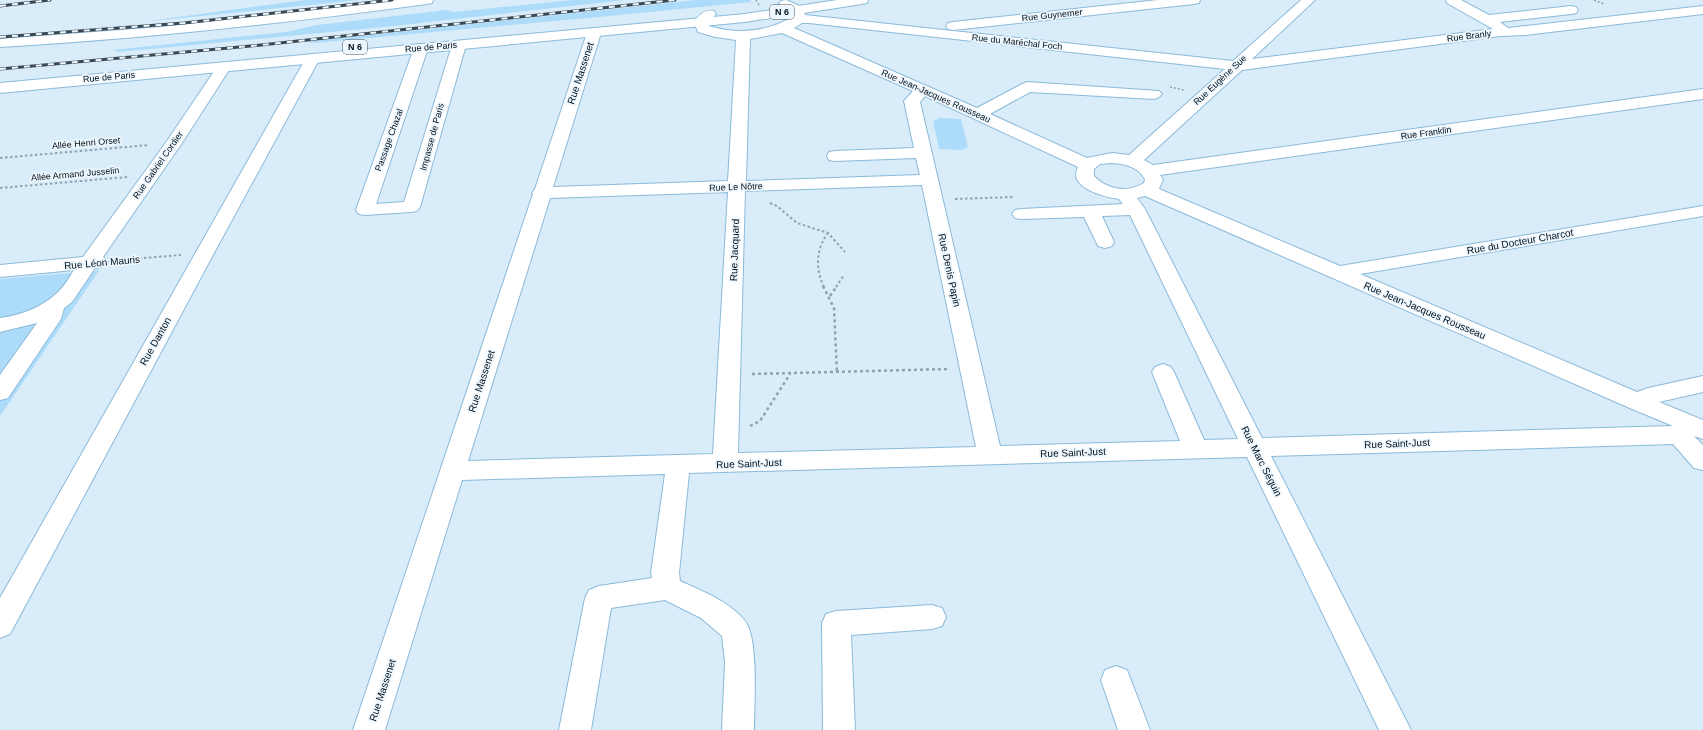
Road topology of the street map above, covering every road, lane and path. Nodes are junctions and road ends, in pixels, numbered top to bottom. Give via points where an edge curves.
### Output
1 (427, 0) edge
2 (756, 0) edge
3 (814, 0) edge
4 (862, 0) edge
5 (1194, 0) edge
6 (1309, 0) edge
7 (1452, 0) edge
8 (1594, 0) edge
9 (759, 5) dead end
10 (1608, 6) joint
11 (1703, 10) edge
12 (794, 11) junction
13 (705, 18) junction
14 (1487, 20) junction
15 (783, 28) junction
16 (910, 31) junction
17 (1508, 32) junction
18 (594, 33) junction
19 (743, 37) junction
20 (0, 43) edge
21 (459, 45) junction
22 (421, 48) junction
23 (313, 58) junction
24 (1236, 66) junction
25 (224, 67) junction
26 (0, 80) edge
27 (0, 88) edge
28 (923, 90) junction
29 (1154, 94) joint
30 (1703, 94) edge
31 (1202, 97) junction
32 (978, 114) junction
33 (174, 143) junction
34 (924, 153) junction
35 (835, 156) dead end
36 (0, 158) edge
37 (1133, 161) junction
38 (1088, 165) junction
39 (152, 174) junction
40 (930, 180) junction
41 (1148, 181) junction
42 (0, 188) edge
43 (737, 190) junction
44 (541, 193) junction
45 (935, 200) junction
46 (1131, 202) junction
47 (388, 208) joint
48 (1703, 210) edge
49 (1091, 211) junction
50 (1024, 213) joint
51 (828, 233) junction
52 (1105, 242) dead end
53 (845, 252) dead end
54 (204, 253) junction
55 (109, 261) joint
56 (89, 263) junction
57 (0, 271) edge
58 (1338, 272) junction
59 (844, 275) dead end
60 (830, 296) junction
61 (54, 307) junction
62 (0, 325) edge
63 (972, 368) junction
64 (1163, 372) dead end
65 (837, 373) junction
66 (729, 374) junction
67 (790, 374) junction
68 (1703, 384) edge
69 (0, 392) edge
70 (1640, 403) junction
71 (727, 428) junction
72 (1680, 428) junction
73 (1703, 430) edge
74 (1255, 447) junction
75 (1196, 449) junction
76 (990, 455) junction
77 (1703, 461) edge
78 (725, 464) junction
79 (678, 465) junction
80 (453, 471) junction
81 (667, 588) junction
82 (932, 618) dead end
83 (0, 625) edge
84 (1116, 680) dead end
85 (368, 730) edge
86 (575, 730) edge
87 (738, 730) edge
88 (839, 730) edge
89 (1134, 730) edge
90 (1395, 730) edge

1 - 20 street via 239,23
2 - 9 path, bridge
3 - 12 street, Rue de Paris / N 6
4 - 12 street, Rue de Paris / N 6
5 - 16 street, Rue Guynemer
6 - 24 street, Rue Eugène Sue
7 - 14 street
8 - 10 path
10 - 14 street
11 - 17 street, Rue Branly
12 - 13 street, Rue de Paris / N 6 via 745,18
12 - 15 street
12 - 16 street, Rue du Maréchal Foch via 809,19
13 - 18 street, Rue de Paris / N 6
13 - 19 street via 702,28 713,33
13 - 26 street, Rue de Paris / N 6
14 - 17 street
15 - 19 street
15 - 28 street, Rue Jean-Jacques Rousseau
16 - 24 street, Rue du Maréchal Foch
17 - 24 street, Rue Branly
18 - 21 street, Rue de Paris / N 6
18 - 44 street, Rue Massenet
19 - 43 street, Rue Jacquard
21 - 22 street, Rue de Paris / N 6
21 - 47 street, Impasse de Paris via 411,207
22 - 23 street, Rue de Paris / N 6
22 - 47 street, Passage Chazal via 365,210
23 - 25 street, Rue de Paris / N 6
23 - 54 street, Rue Danton
24 - 31 street, Rue Eugène Sue
25 - 27 street, Rue de Paris / N 6
25 - 33 street, Rue Gabriel Cordier
28 - 32 street, Rue Jean-Jacques Rousseau
28 - 34 street, Rue Denis Papin via 912,101
29 - 31 path via 1162,87 1179,88
29 - 32 street via 1028,87
30 - 41 street, Rue Franklin via 1365,141
31 - 37 street, Rue Eugène Sue
32 - 38 street, Rue Jean-Jacques Rousseau
33 - 36 path, Allée Henri Orset
33 - 39 street, Rue Gabriel Cordier
34 - 35 street
34 - 40 street, Rue Denis Papin
37 - 38 street via 1112,158 1094,161
37 - 41 street, Rue Jean-Jacques Rousseau
38 - 46 street via 1084,170 1088,181 1103,191
39 - 42 path, Allée Armand Jusselin
39 - 56 street, Rue Gabriel Cordier
40 - 43 street, Rue Le Nôtre
40 - 45 street, Rue Denis Papin
41 - 46 street, Rue Franklin via 1141,193
41 - 58 street, Rue Jean-Jacques Rousseau
43 - 44 street, Rue Le Nôtre
43 - 51 path via 777,206 797,223
43 - 66 street, Rue Jacquard
44 - 80 street, Rue Massenet
45 - 50 path via 1020,196
45 - 63 street, Rue Denis Papin
46 - 49 street
46 - 74 street, Rue Marc Séguin
48 - 58 street, Rue du Docteur Charcot
49 - 50 street
49 - 52 street
51 - 53 path
51 - 60 path via 822,241 818,261 822,282
54 - 55 path, Rue Léon Mauris
54 - 83 street, Rue Danton
55 - 56 street, Rue Léon Mauris
56 - 57 street, Rue Léon Mauris
56 - 61 street, Rue Gabriel Cordier via 65,297
58 - 70 street, Rue Jean-Jacques Rousseau
59 - 60 path
60 - 65 path via 834,310
61 - 62 street via 38,317
61 - 69 street via 51,319
63 - 65 path
63 - 76 street, Rue Denis Papin
64 - 75 street
65 - 67 path
66 - 67 path
66 - 71 street, Rue Jacquard
67 - 71 path via 760,422 750,426
68 - 70 street via 1648,396
70 - 72 street, Rue Jean-Jacques Rousseau
71 - 78 street, Rue Jacquard
72 - 73 street, Rue Jean-Jacques Rousseau
72 - 74 street, Rue Saint-Just
72 - 77 street
74 - 75 street, Rue Saint-Just
74 - 90 street, Rue Marc Séguin
75 - 76 street, Rue Saint-Just
76 - 78 street, Rue Saint-Just
78 - 79 street, Rue Saint-Just
79 - 80 street, Rue Saint-Just
79 - 81 street via 665,573
80 - 85 street, Rue Massenet
81 - 86 street via 599,598
81 - 87 street via 711,609 735,630 740,662
82 - 88 street via 836,623
84 - 89 street

